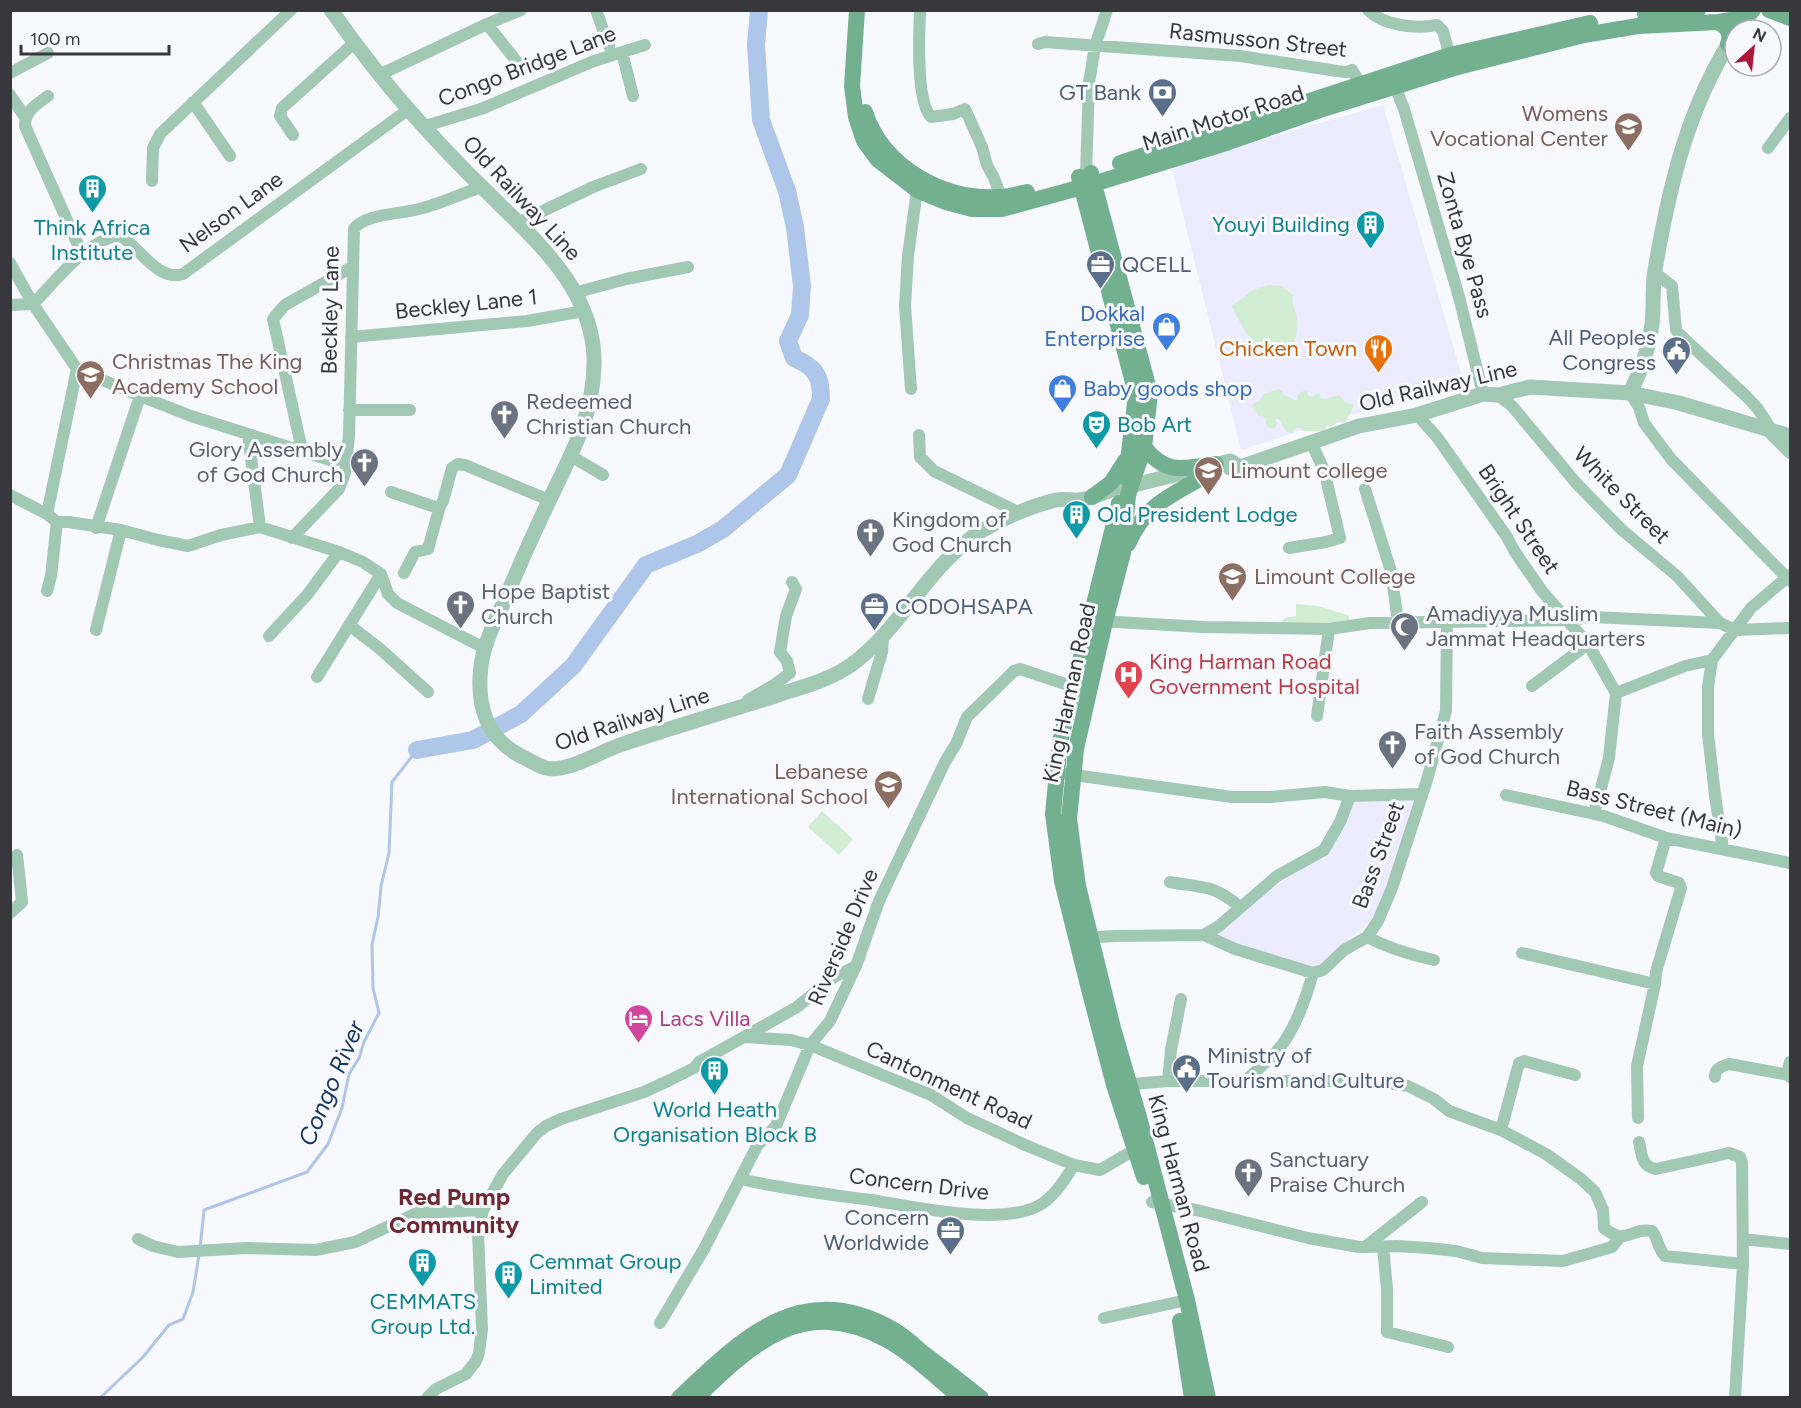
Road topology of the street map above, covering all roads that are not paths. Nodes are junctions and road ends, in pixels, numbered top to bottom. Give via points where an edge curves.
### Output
1 (291, 10) edge
2 (331, 10) edge
3 (521, 10) edge
4 (596, 10) edge
5 (857, 10) edge
6 (866, 10) edge
7 (1107, 10) edge
8 (1368, 10) edge
9 (1698, 10) edge
10 (920, 11) edge
11 (1771, 11) edge
12 (1791, 18) edge
13 (1718, 22) junction
14 (1723, 23) edge
15 (487, 24) junction
16 (1723, 26) edge
17 (354, 43) junction
18 (1038, 44) dead end
19 (645, 45) dead end
20 (1095, 45) junction
21 (609, 46) dead end
22 (622, 52) junction
23 (48, 53) dead end
24 (1723, 57) edge
25 (1452, 61) junction
26 (517, 62) dead end
27 (10, 73) edge
28 (381, 74) junction
29 (1392, 80) junction
30 (1364, 89) junction
31 (10, 95) edge
32 (48, 96) dead end
33 (633, 96) dead end
34 (193, 102) junction
35 (409, 109) junction
36 (25, 117) junction
37 (1791, 118) edge
38 (425, 126) junction
39 (293, 135) dead end
40 (1222, 136) junction
41 (1768, 148) dead end
42 (230, 156) dead end
43 (641, 169) dead end
44 (1122, 174) junction
45 (1086, 179) junction
46 (152, 181) dead end
47 (481, 187) junction
48 (917, 190) junction
49 (1052, 195) junction
50 (1000, 198) junction
51 (1094, 213) junction
52 (518, 223) junction
53 (82, 254) junction
54 (10, 263) edge
55 (351, 267) junction
56 (688, 267) dead end
57 (1654, 273) junction
58 (574, 293) junction
59 (33, 304) junction
60 (10, 305) edge
61 (584, 311) junction
62 (351, 337) junction
63 (77, 369) junction
64 (911, 389) dead end
65 (1630, 393) junction
66 (1490, 394) junction
67 (140, 396) junction
68 (349, 410) junction
69 (410, 410) dead end
70 (1417, 415) junction
71 (1769, 430) junction
72 (248, 434) junction
73 (919, 435) dead end
74 (1791, 436) edge
75 (1311, 442) junction
76 (1137, 448) junction
77 (302, 450) junction
78 (1791, 453) edge
79 (347, 456) junction
80 (572, 456) junction
81 (1211, 470) junction
82 (603, 475) dead end
83 (1365, 489) dead end
84 (1126, 490) junction
85 (391, 492) dead end
86 (10, 495) edge
87 (1091, 499) junction
88 (549, 500) junction
89 (440, 506) junction
90 (1018, 512) junction
91 (47, 514) junction
92 (57, 522) junction
93 (260, 527) junction
94 (96, 528) junction
95 (121, 530) junction
96 (292, 538) junction
97 (1109, 543) junction
98 (1289, 548) dead end
99 (339, 552) junction
100 (1123, 553) junction
101 (404, 573) dead end
102 (381, 574) junction
103 (1790, 578) edge
104 (792, 582) dead end
105 (47, 591) dead end
106 (1567, 620) junction
107 (1097, 621) junction
108 (1398, 622) junction
109 (1447, 622) junction
110 (1720, 623) junction
111 (349, 625) junction
112 (1791, 628) edge
113 (1329, 629) junction
114 (96, 630) dead end
115 (1735, 630) junction
116 (269, 636) dead end
117 (883, 637) junction
118 (1588, 644) junction
119 (486, 649) junction
120 (1712, 660) junction
121 (317, 677) dead end
122 (1532, 686) dead end
123 (1081, 689) junction
124 (428, 692) dead end
125 (1616, 693) junction
126 (868, 699) dead end
127 (738, 708) junction
128 (1317, 716) dead end
129 (1064, 774) junction
130 (1421, 794) junction
131 (1506, 795) dead end
132 (1350, 796) junction
133 (1594, 814) junction
134 (1666, 838) junction
135 (1723, 849) junction
136 (17, 855) dead end
137 (1791, 863) edge
138 (1170, 882) dead end
139 (1240, 907) junction
140 (10, 913) edge
141 (1204, 935) junction
142 (1367, 937) junction
143 (1084, 938) junction
144 (1522, 953) dead end
145 (1434, 960) dead end
146 (856, 966) junction
147 (1313, 973) junction
148 (1655, 984) junction
149 (1180, 999) dead end
150 (744, 1037) junction
151 (810, 1046) junction
152 (1790, 1071) edge
153 (1575, 1075) dead end
154 (1715, 1077) dead end
155 (1168, 1081) junction
156 (1245, 1081) junction
157 (1122, 1085) junction
158 (1638, 1118) dead end
159 (1501, 1130) junction
160 (1639, 1142) dead end
161 (1140, 1146) junction
162 (1074, 1165) junction
163 (740, 1179) junction
164 (1422, 1202) dead end
165 (1157, 1203) junction
166 (483, 1210) junction
167 (1620, 1238) junction
168 (138, 1239) dead end
169 (1743, 1239) junction
170 (1791, 1244) edge
171 (1365, 1247) junction
172 (1383, 1247) junction
173 (1743, 1264) junction
174 (1181, 1301) junction
175 (1104, 1318) dead end
176 (660, 1323) dead end
177 (1448, 1347) dead end
178 (427, 1398) edge
179 (679, 1398) edge
180 (696, 1398) edge
181 (962, 1398) edge
182 (981, 1398) edge
183 (1192, 1398) edge
184 (1208, 1398) edge
185 (1735, 1398) edge

1 - 34 street
2 - 17 street, Old Railway Line
3 - 15 street
4 - 21 street
5 - 48 main road, Main Motor Road via 852,86 856,117 864,141 878,160
6 - 50 main road, Main Motor Road via 862,84 865,114 886,152 936,187 970,196
7 - 20 street
8 - 25 street via 1387,22 1437,25 1443,31
9 - 25 main road, Main Motor Road via 1587,23
10 - 50 street via 921,92 927,114 931,117 965,109
11 - 12 main road
13 - 14 main road, Main Motor Road
13 - 16 main road
13 - 25 main road, Main Motor Road via 1638,26
15 - 26 street
15 - 28 street
17 - 28 street, Old Railway Line
17 - 39 street via 282,108 280,116
18 - 20 street
19 - 22 street, Congo Bridge Lane
20 - 30 street, Rasmusson Street via 1240,56 1352,70
20 - 45 street via 1089,83
22 - 33 street
22 - 38 street, Congo Bridge Lane via 481,109
23 - 27 street
24 - 57 street via 1703,93 1674,175
25 - 29 main road, Main Motor Road
28 - 35 street, Old Railway Line
29 - 30 main road, Main Motor Road
29 - 66 street, Zonta Bye Pass
30 - 40 main road, Main Motor Road
31 - 36 street
32 - 36 street
34 - 42 street
34 - 46 street via 156,140 151,159
35 - 38 street, Old Railway Line
35 - 53 street, Nelson Lane via 183,273 170,275 160,271 118,235
36 - 53 street via 28,136
37 - 41 street
38 - 47 street, Old Railway Line
40 - 44 main road, Main Motor Road
40 - 45 main road, Main Motor Road
43 - 52 street
44 - 45 main road, Main Motor Road
44 - 51 main road
45 - 49 main road, Main Motor Road
45 - 50 main road, Main Motor Road
45 - 51 main road, King Harman Road
47 - 52 street, Old Railway Line
47 - 55 street, Beckley Lane via 419,209 357,223
48 - 49 main road, Main Motor Road via 972,209 1002,209
48 - 64 street via 905,306
49 - 51 main road
51 - 76 main road, King Harman Road via 1132,352
52 - 58 street, Old Railway Line via 545,250
53 - 59 street, Nelson Lane
54 - 59 street
55 - 62 street, Beckley Lane
55 - 77 street via 285,305 273,318
56 - 58 street
57 - 65 street via 1648,349
57 - 71 street via 1672,286 1678,333 1747,397
58 - 61 street, Old Railway Line
59 - 60 street
59 - 63 street
61 - 62 street, Beckley Lane 1 via 527,321
61 - 80 street, Old Railway Line via 592,340 593,388
62 - 68 street, Beckley Lane
63 - 67 street
63 - 91 street
65 - 66 street, Old Railway Line via 1530,387
65 - 71 street, Old Railway Line
65 - 103 street via 1644,423 1671,459
66 - 70 street, Old Railway Line
66 - 110 street, White Street via 1512,406 1622,530 1677,576
67 - 72 street
67 - 94 street
68 - 69 street
68 - 79 street, Beckley Lane
70 - 75 street, Old Railway Line via 1359,426
70 - 106 street, Bright Street via 1437,437 1542,591
71 - 74 street, Old Railway Line
71 - 78 street
72 - 77 street
72 - 93 street
73 - 90 street via 920,457 934,471
75 - 81 street, Old Railway Line via 1240,467 1230,461
75 - 98 street via 1324,470 1340,538
76 - 81 main road via 1169,468
76 - 84 main road, King Harman Road
76 - 87 main road via 1116,478
77 - 79 street via 330,460
79 - 96 street, Beckley Lane via 339,489
80 - 82 street
80 - 88 street, Old Railway Line
81 - 84 street, Old Railway Line
81 - 100 main road via 1149,510
83 - 108 street via 1390,571
84 - 87 street, Old Railway Line
84 - 97 main road, King Harman Road
84 - 100 main road, King Harman Road
85 - 89 street
86 - 91 street
87 - 90 street, Old Railway Line via 1063,499
87 - 97 main road via 1110,516
88 - 89 street via 458,464 452,468
88 - 119 street, Old Railway Line
89 - 101 street via 428,549 415,552
90 - 117 street, Old Railway Line via 965,543
91 - 92 street
92 - 94 street
92 - 105 street
93 - 95 street via 188,546
93 - 96 street
94 - 95 street
95 - 114 street
96 - 99 street
97 - 107 main road, King Harman Road
99 - 102 street
99 - 116 street
100 - 107 main road, King Harman Road
102 - 111 street
102 - 119 street via 388,594 397,603
103 - 115 street via 1751,608
104 - 127 street via 796,589 786,616 780,652 790,673
106 - 109 street
106 - 110 street via 1592,617
106 - 118 street, Bright Street
107 - 113 street
107 - 123 main road, King Harman Road
108 - 109 street
108 - 113 street
109 - 130 street, Bass Street via 1446,711
110 - 115 street
111 - 121 street
111 - 124 street
112 - 115 street
113 - 128 street
115 - 120 street
117 - 126 street
117 - 127 street, Old Railway Line via 850,666 826,678
118 - 122 street
118 - 125 street, Bright Street
119 - 127 street, Old Railway Line via 480,680 485,720 496,738 515,754 548,769 570,767 674,726
120 - 125 street via 1685,666
120 - 135 street via 1708,734
123 - 129 main road, King Harman Road via 1060,742
123 - 146 street, Riverside Drive via 1020,669 967,717 879,901
125 - 133 street via 1609,758
129 - 132 street via 1232,797 1325,792
129 - 143 main road, King Harman Road via 1053,814 1057,848 1062,881
130 - 132 street
130 - 142 street, Bass Street via 1392,888
131 - 133 street, Bass Street (Main)
132 - 139 street via 1324,850 1277,876
133 - 134 street, Bass Street (Main)
134 - 135 street, Bass Street (Main)
134 - 148 street via 1656,873 1679,883 1681,888
135 - 137 street, Bass Street (Main)
136 - 140 street via 22,902
138 - 139 street via 1209,887
139 - 141 street
141 - 143 street
141 - 147 street via 1235,949
142 - 145 street via 1413,956
142 - 147 street, Bass Street via 1344,950 1323,970
143 - 157 main road, King Harman Road
144 - 148 street
146 - 150 street
146 - 151 street, Riverside Drive via 830,1021
147 - 156 street via 1285,1041
148 - 158 street via 1637,1066
149 - 155 street
150 - 151 street, Cantonment Road via 791,1040
150 - 166 street via 694,1068 644,1092 546,1126 508,1167
151 - 162 street, Cantonment Road via 931,1095 967,1118
151 - 163 street, Riverside Drive via 776,1126 757,1146
152 - 154 street via 1729,1064 1719,1067
153 - 159 street via 1524,1061 1519,1063
155 - 156 street
155 - 157 street
156 - 159 street via 1382,1081 1408,1086 1449,1111
157 - 161 main road, King Harman Road
159 - 167 street via 1546,1154 1581,1179 1595,1192 1603,1210 1604,1228
160 - 169 street via 1644,1164 1656,1169 1729,1153 1740,1156
161 - 162 street, Cantonment Road via 1100,1170
161 - 165 main road, King Harman Road
162 - 163 street, Concern Drive via 1039,1206 995,1215 778,1188
163 - 176 street, Riverside Drive
164 - 171 street
165 - 171 street
165 - 174 main road, King Harman Road
166 - 168 street via 417,1213 355,1242 316,1250 178,1252
166 - 178 street via 478,1233 482,1329 479,1353 466,1374
167 - 172 street via 1612,1247 1563,1261 1482,1258 1456,1251
167 - 173 street via 1652,1231 1665,1256
169 - 170 street
169 - 173 street
171 - 172 street
172 - 177 street via 1387,1332
173 - 185 street
174 - 175 street
174 - 183 main road, King Harman Road
174 - 184 main road, King Harman Road
179 - 182 main road via 744,1339 786,1316 810,1310 851,1313 896,1331
180 - 181 main road via 762,1339 812,1322 862,1328 887,1340

